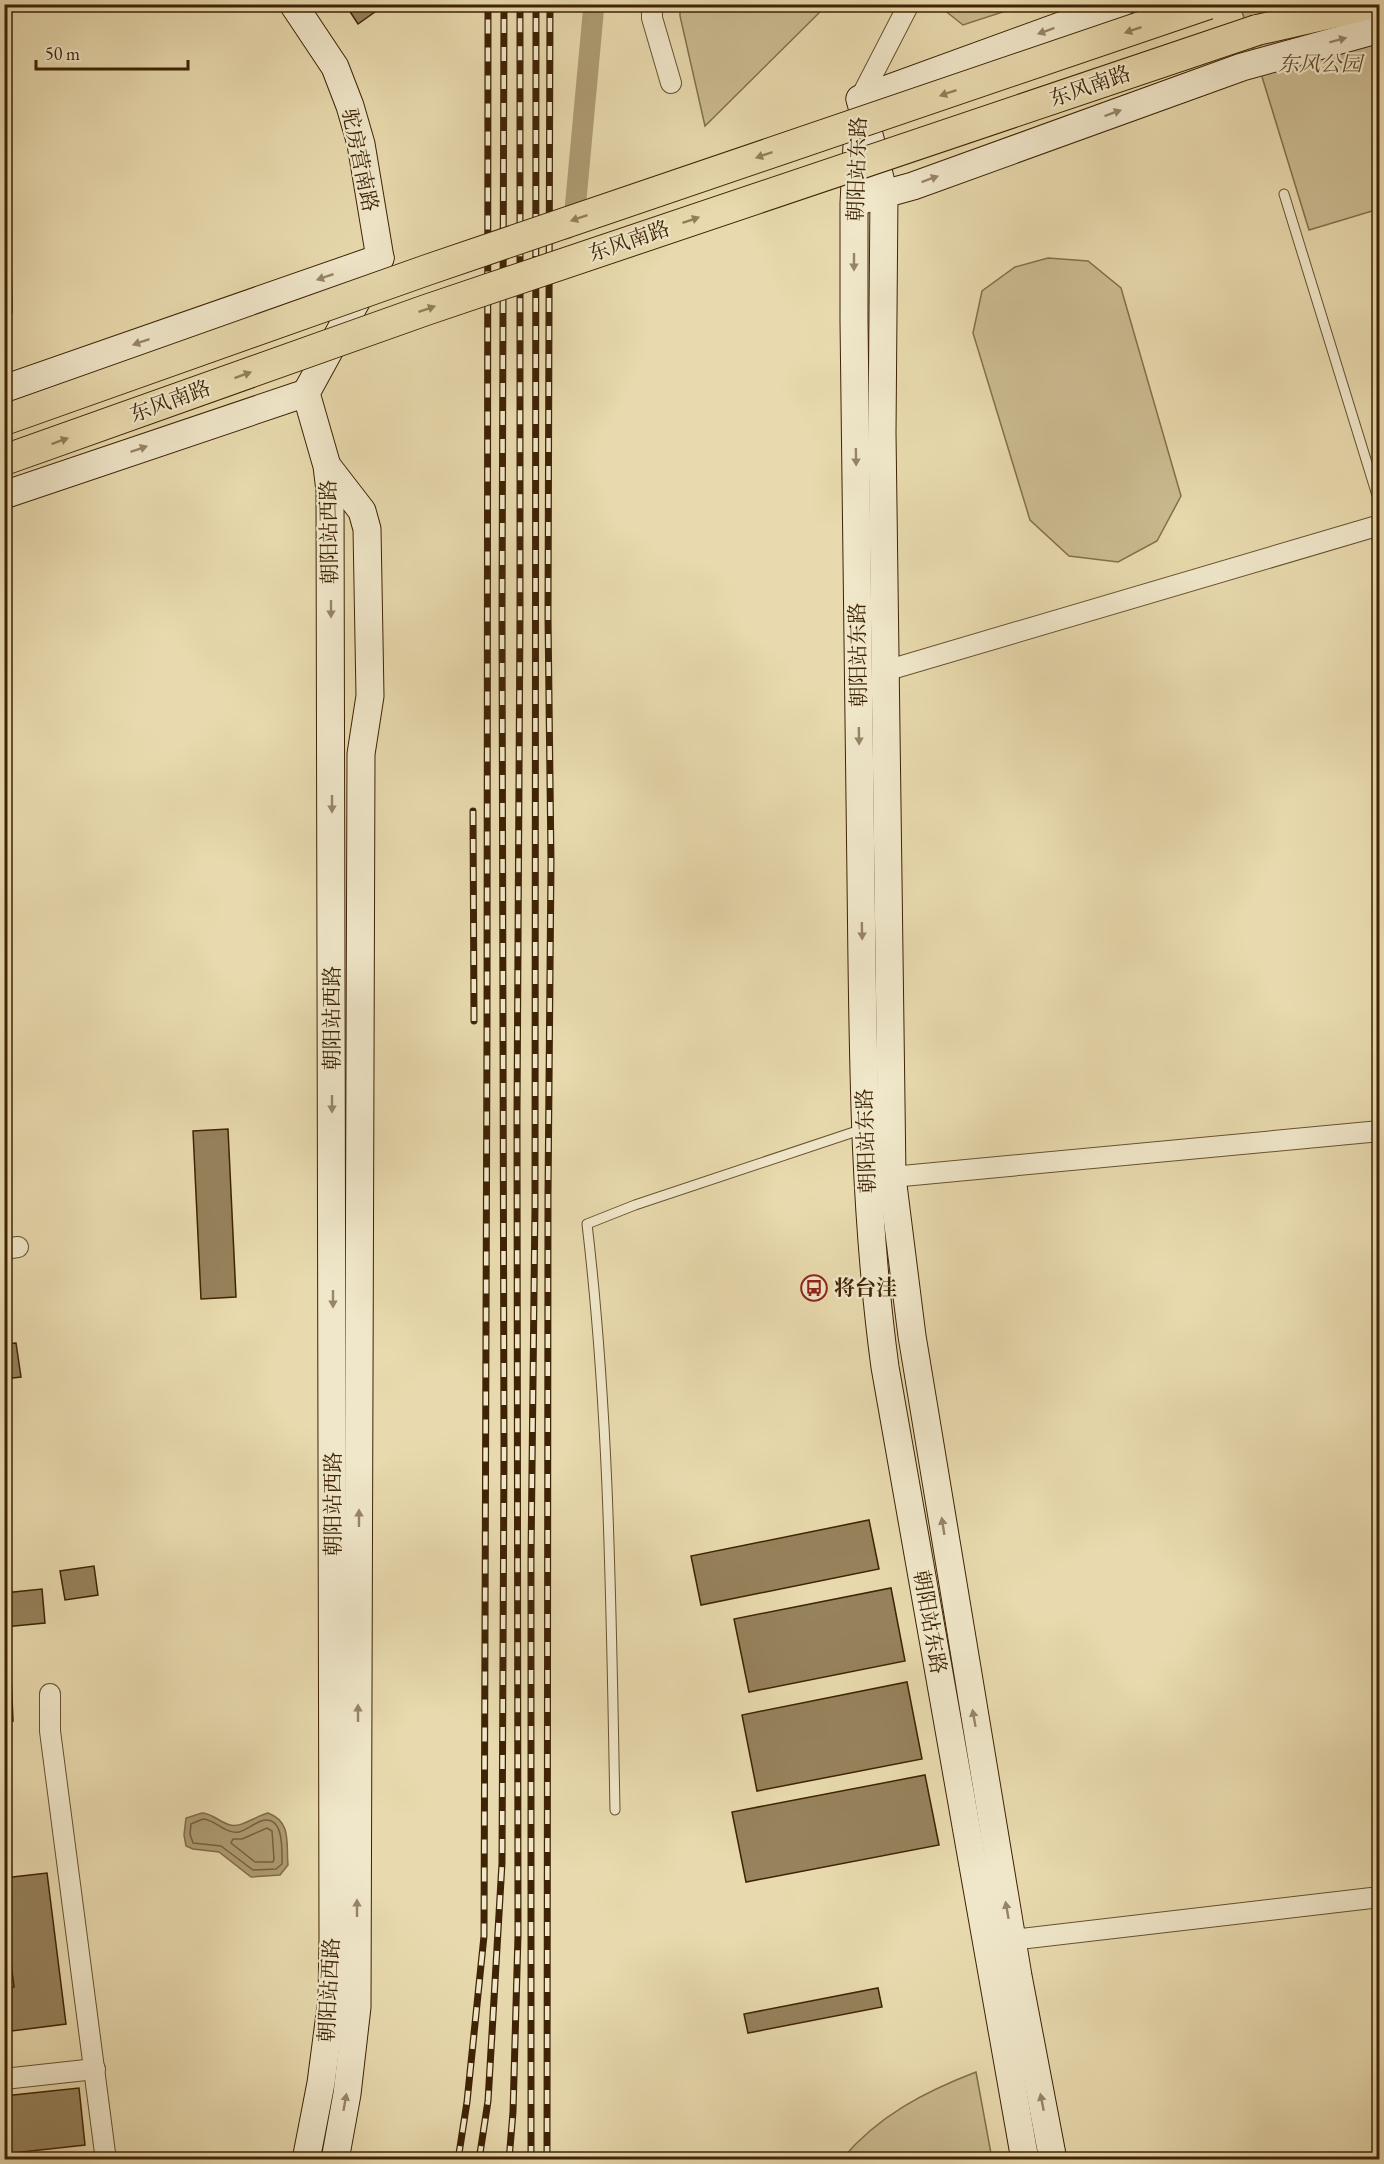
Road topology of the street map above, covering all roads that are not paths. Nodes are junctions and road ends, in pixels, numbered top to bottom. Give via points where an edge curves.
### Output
1 (293, 4) edge
2 (652, 4) edge
3 (909, 4) edge
4 (1121, 4) edge
5 (1208, 4) edge
6 (1371, 4) edge
7 (1380, 29) edge
8 (670, 83) dead end
9 (860, 99) junction
10 (884, 194) junction
11 (1284, 194) dead end
12 (854, 203) junction
13 (380, 258) junction
14 (4, 389) edge
15 (306, 393) junction
16 (4, 420) edge
17 (4, 460) edge
18 (327, 466) junction
19 (4, 495) edge
20 (1380, 505) edge
21 (1380, 525) edge
22 (885, 671) junction
23 (865, 1128) junction
24 (1380, 1131) edge
25 (892, 1177) junction
26 (50, 1694) dead end
27 (615, 1810) dead end
28 (1380, 1897) edge
29 (1012, 1940) junction
30 (95, 2069) junction
31 (4, 2079) edge
32 (104, 2160) edge
33 (306, 2160) edge
34 (335, 2160) edge
35 (1025, 2160) edge
36 (1053, 2160) edge

1 - 13 main road, 驼房营南路 via 335,67 350,106 361,144
2 - 8 street via 652,18
3 - 9 street
4 -> 9 main road
5 -> 16 main road, 东风南路, bridge via 438,266
17 -> 6 main road, 东风南路, bridge via 426,310 1257,30
10 -> 7 main road via 1242,66
9 - 10 main road, 朝阳站东路
9 - 12 main road, 朝阳站东路
10 - 12 main road
10 - 22 main road, 朝阳站东路
11 - 20 lane
12 -> 23 main road, 朝阳站东路
13 -> 14 main road
13 - 15 main road
15 - 18 main road
19 -> 15 main road
18 -> 33 main road, 朝阳站西路 via 332,800 332,1989 321,2083
34 -> 18 main road, 朝阳站西路 via 357,2007 361,766 369,696 367,529 362,511
21 - 22 street
22 - 25 main road, 朝阳站东路
23 - 27 lane via 587,1224 597,1311 609,1511
23 - 35 main road, 朝阳站东路 via 875,1292 885,1367
24 - 25 street
29 -> 25 main road, 朝阳站东路 via 912,1336
26 - 30 street via 50,1731
28 - 29 street
36 -> 29 main road, 朝阳站东路
30 - 31 street
30 - 32 street

